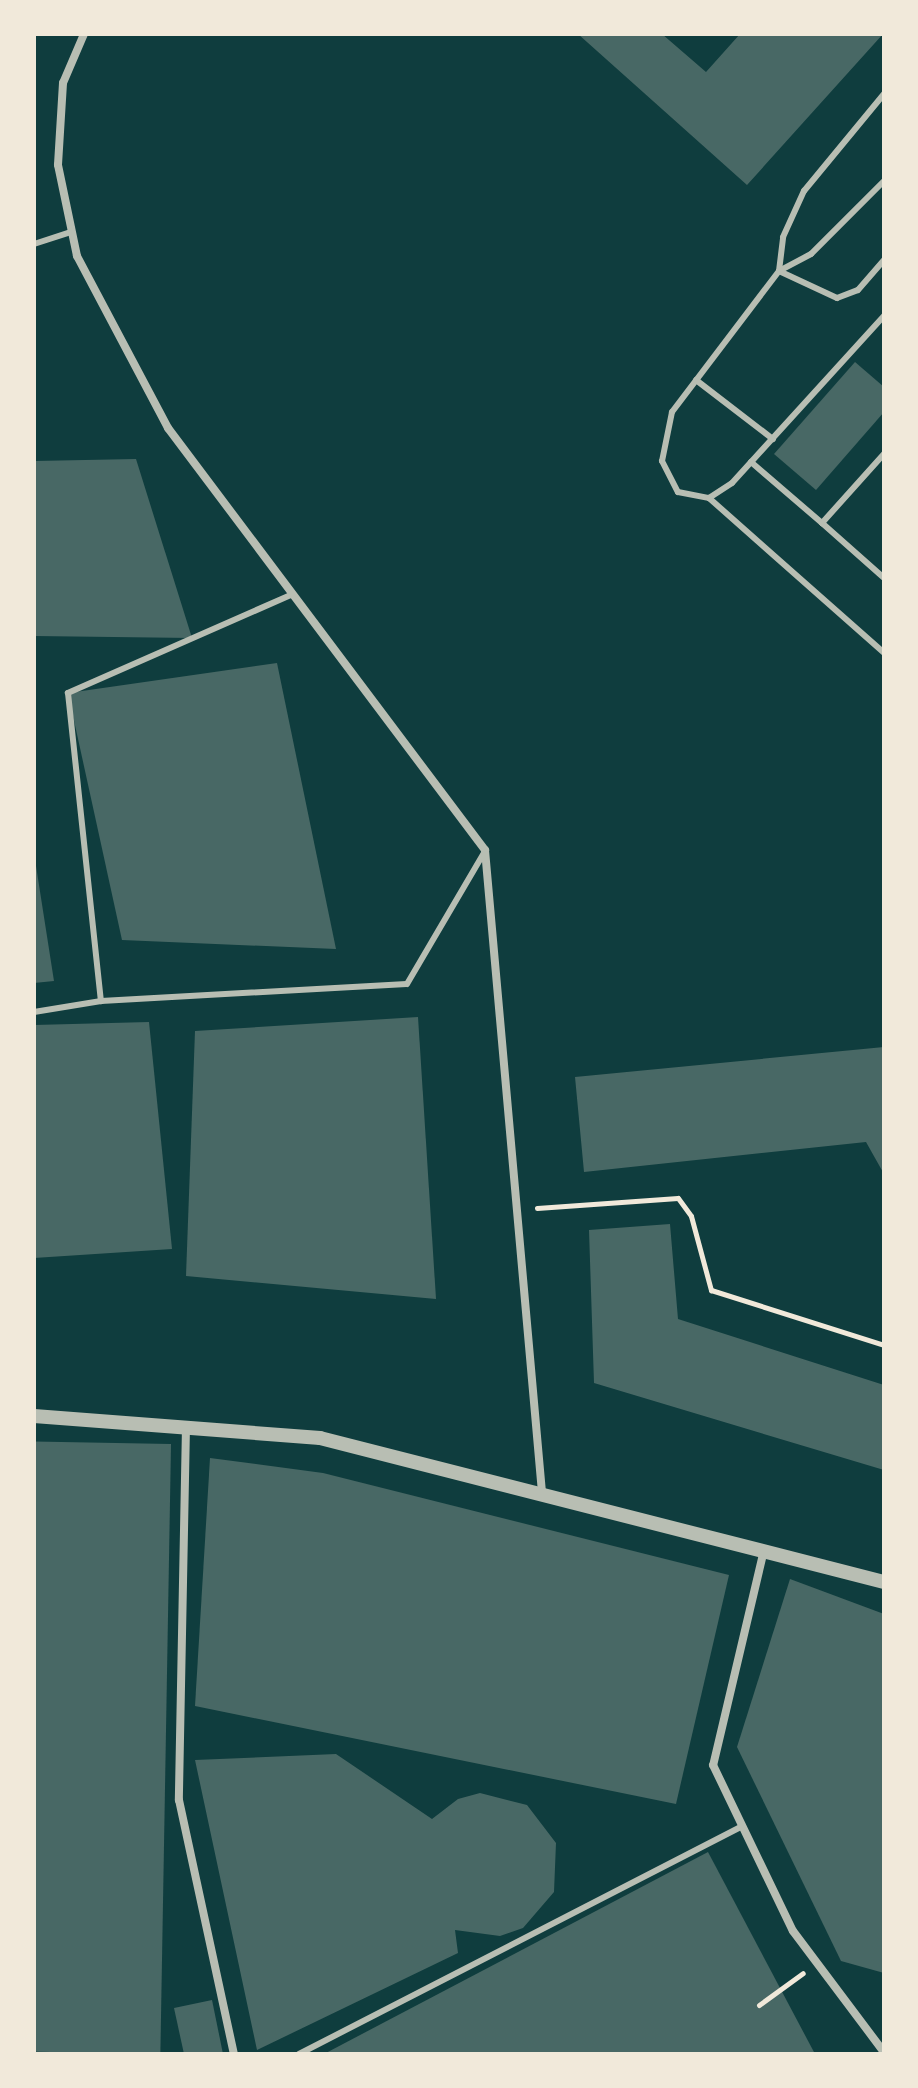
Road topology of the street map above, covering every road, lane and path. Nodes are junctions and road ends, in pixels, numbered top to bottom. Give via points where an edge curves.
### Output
1 (84, 34) edge
2 (884, 94) edge
3 (884, 181) edge
4 (72, 232) junction
5 (34, 244) edge
6 (884, 260) edge
7 (779, 271) junction
8 (884, 316) edge
9 (696, 380) junction
10 (773, 439) junction
11 (884, 454) edge
12 (751, 462) junction
13 (709, 498) junction
14 (822, 523) junction
15 (884, 578) edge
16 (293, 594) junction
17 (884, 653) edge
18 (485, 850) junction
19 (101, 1001) junction
20 (34, 1012) edge
21 (516, 1209) junction
22 (884, 1345) edge
23 (34, 1416) edge
24 (186, 1426) junction
25 (542, 1493) junction
26 (765, 1549) junction
27 (884, 1582) edge
28 (740, 1827) junction
29 (810, 1969) dead end
30 (759, 2005) dead end
31 (884, 2052) edge
32 (234, 2054) edge
33 (299, 2054) edge

1 - 4 street via 63,83 58,165
2 - 7 lane via 804,191 783,237
3 - 7 lane via 811,254
4 - 5 lane
4 - 16 street via 77,256 168,428
6 - 7 lane via 858,290 837,298
7 - 9 lane
8 - 10 lane
9 - 10 lane
9 - 13 lane via 672,412 662,461 678,492
10 - 12 lane
11 - 14 lane
12 - 13 lane
12 - 14 lane
13 - 17 lane
14 - 15 lane
16 - 18 street
16 - 19 lane via 68,693
18 - 19 lane via 407,984
18 - 21 street
19 - 20 lane
21 - 22 path via 678,1198 691,1216 711,1290
21 - 25 street
23 - 24 street
24 - 25 street via 320,1438
24 - 32 street via 179,1800
25 - 26 street
26 - 27 street
26 - 28 street via 713,1765
28 - 31 street via 820,1976
28 - 33 lane
29 - 30 path

